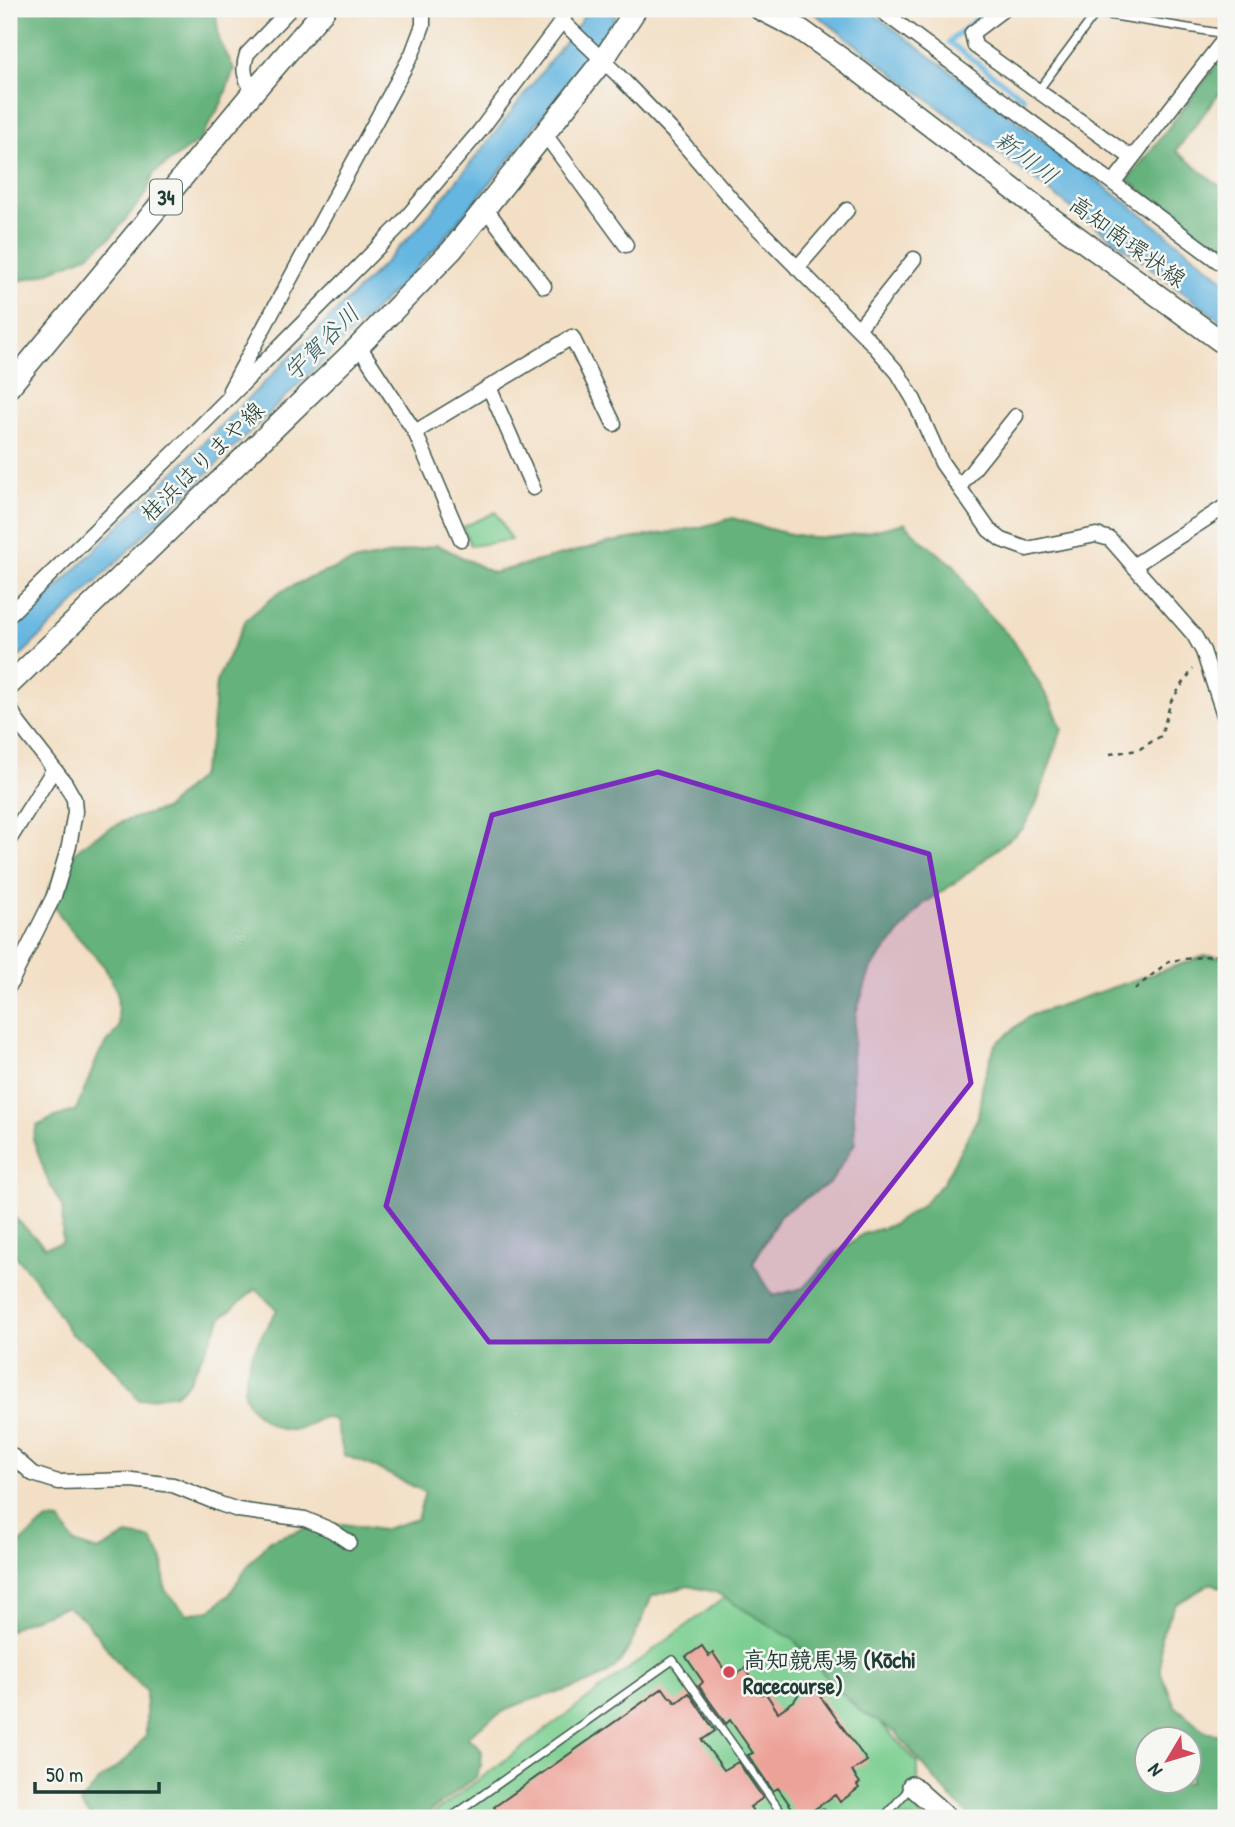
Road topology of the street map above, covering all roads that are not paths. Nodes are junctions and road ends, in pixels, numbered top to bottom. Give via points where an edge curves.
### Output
1 (290, 9) edge
2 (325, 9) edge
3 (423, 9) edge
4 (636, 9) edge
5 (760, 9) edge
6 (879, 9) edge
7 (1004, 9) edge
8 (566, 19) edge
9 (1226, 38) edge
10 (598, 56) junction
11 (254, 91) junction
12 (1038, 91) junction
13 (544, 133) junction
14 (1132, 158) junction
15 (1113, 183) junction
16 (485, 208) junction
17 (847, 210) dead end
18 (626, 245) dead end
19 (914, 259) dead end
20 (1226, 267) edge
21 (797, 268) junction
22 (544, 286) dead end
23 (858, 329) junction
24 (1226, 345) edge
25 (359, 346) junction
26 (9, 387) edge
27 (489, 387) junction
28 (222, 404) junction
29 (1016, 416) dead end
30 (614, 424) dead end
31 (415, 432) junction
32 (960, 486) junction
33 (533, 488) dead end
34 (1226, 506) edge
35 (461, 539) dead end
36 (1133, 566) junction
37 (9, 615) edge
38 (9, 685) edge
39 (9, 706) edge
40 (1226, 721) edge
41 (54, 769) junction
42 (9, 840) edge
43 (9, 986) edge
44 (9, 1453) edge
45 (349, 1542) dead end
46 (912, 1786) joint
47 (450, 1818) edge
48 (785, 1818) edge
49 (883, 1818) edge
50 (948, 1818) edge

1 - 11 street via 247,54 244,74
2 - 11 main road, 34
3 - 28 street via 423,25 412,54
4 - 10 main road, 桂浜はりまや線
5 - 24 main road, 高知南環状線 via 821,44
6 - 15 street
7 - 12 street via 972,33 975,46
8 - 10 street
8 - 28 street via 400,225
9 - 12 lane via 1219,33 1096,13
9 - 14 street
10 - 13 main road, 桂浜はりまや線
10 - 21 street
11 - 26 main road, 34
12 - 14 street
13 - 16 main road, 桂浜はりまや線
13 - 18 street
14 - 15 street
15 - 20 street
16 - 22 street
16 - 25 main road, 桂浜はりまや線 via 452,250
17 - 21 street
19 - 23 street
21 - 23 street
23 - 32 street via 898,373 943,463
25 - 31 street
25 - 38 main road, 桂浜はりまや線
27 - 30 street via 572,337
27 - 31 street
27 - 33 street
28 - 37 street
29 - 32 street
31 - 35 street
32 - 36 street via 989,530 1002,540 1027,548 1096,534 1110,538
34 - 36 street
36 - 40 street via 1194,635
39 - 41 street
41 - 42 street
41 - 43 street via 74,799 69,846 54,896
44 - 45 street via 33,1474 58,1482 132,1480 173,1485 238,1510 305,1519
46 - 49 lane
46 - 50 street
47 - 48 lane via 673,1660

